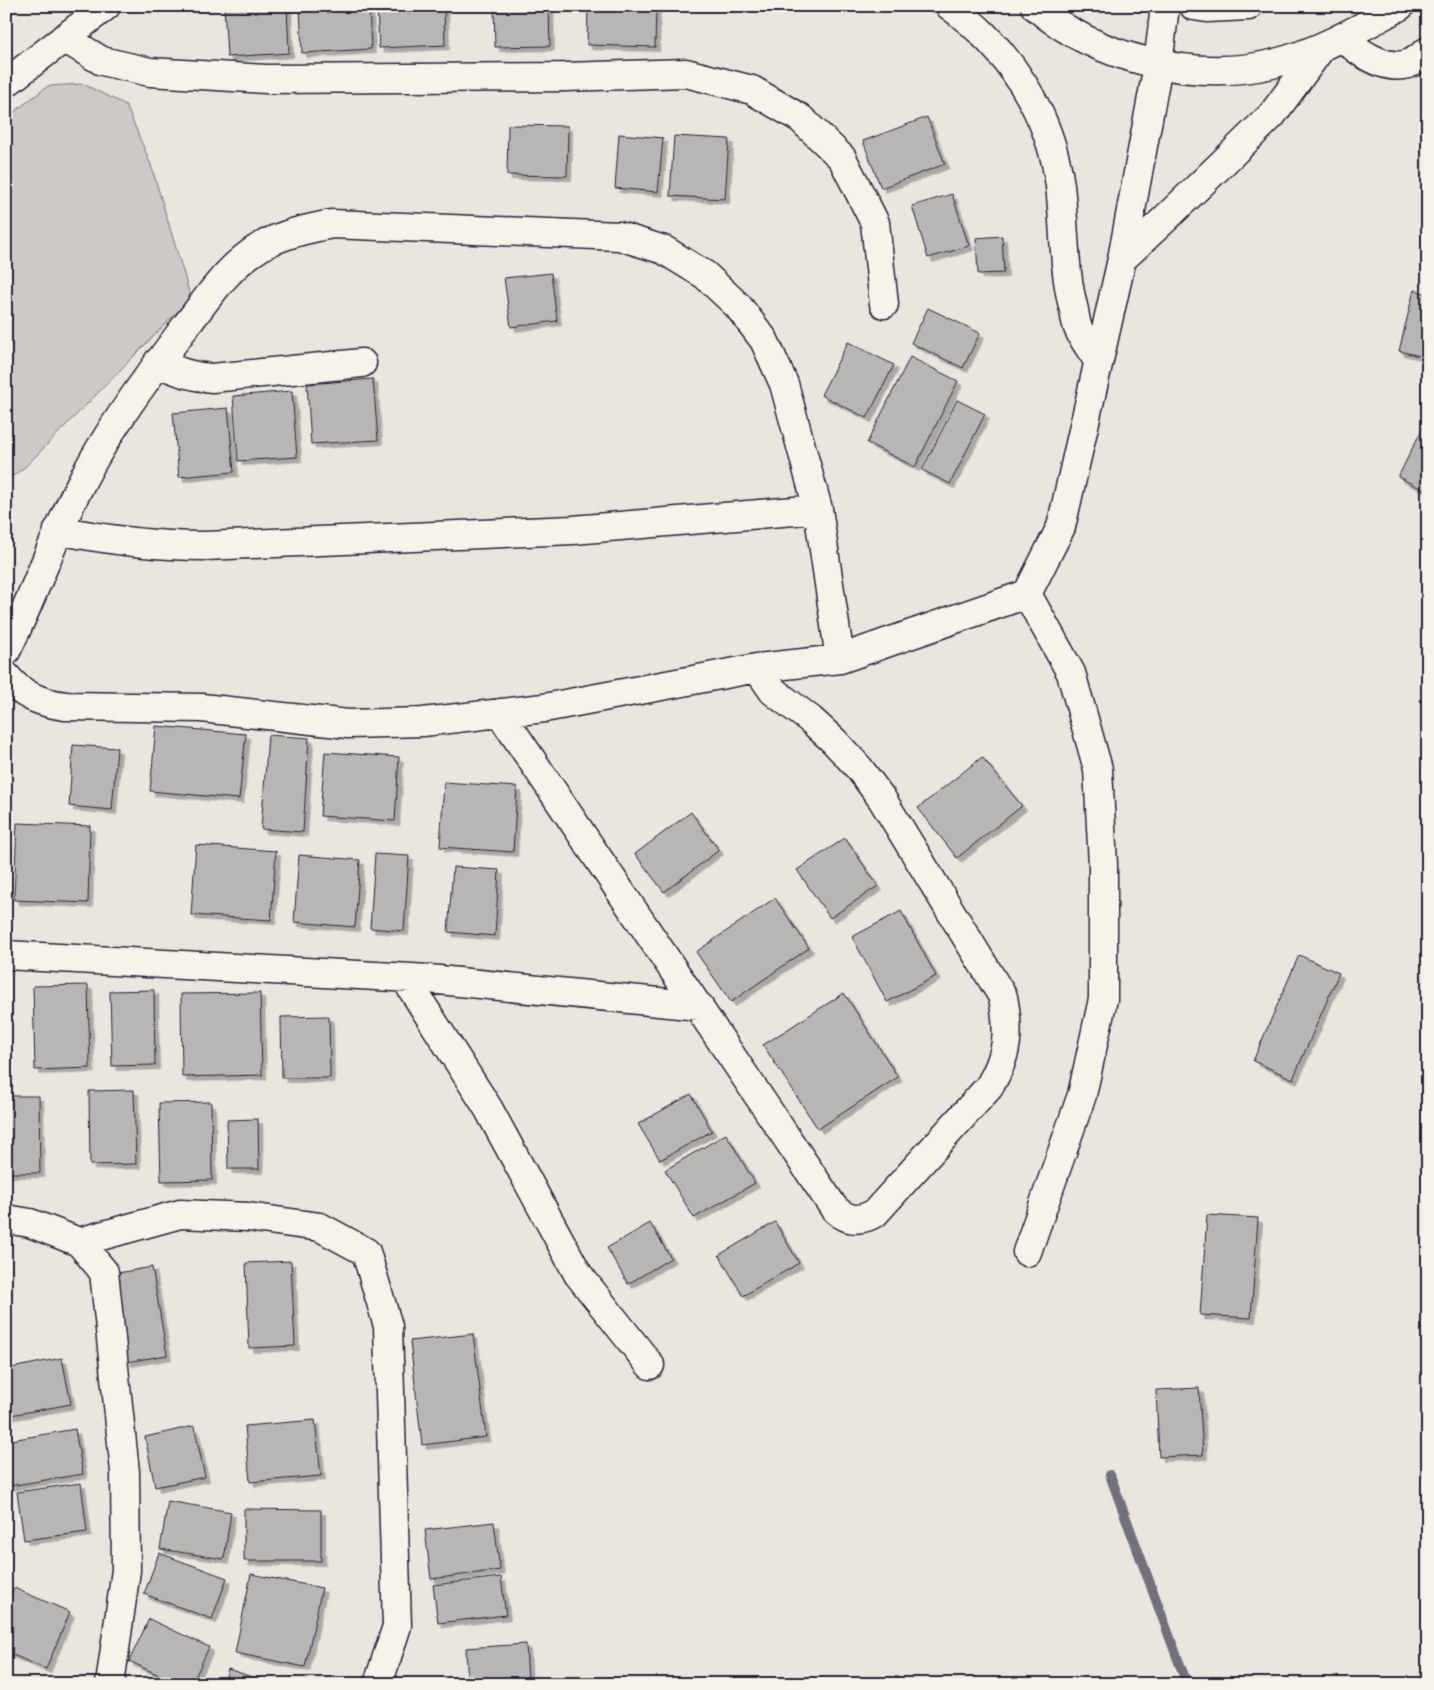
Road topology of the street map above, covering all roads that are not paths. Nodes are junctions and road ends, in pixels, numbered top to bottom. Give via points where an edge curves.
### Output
1 (106, 6) edge
2 (950, 6) edge
3 (1035, 6) edge
4 (1165, 6) edge
5 (1194, 6) edge
6 (1248, 6) edge
7 (1400, 6) edge
8 (64, 38) junction
9 (1332, 42) junction
10 (1428, 51) edge
11 (1158, 64) junction
12 (6, 83) edge
13 (1122, 259) junction
14 (884, 304) dead end
15 (1098, 361) junction
16 (158, 362) junction
17 (362, 363) dead end
18 (818, 509) junction
19 (58, 530) junction
20 (1027, 594) junction
21 (6, 651) edge
22 (840, 659) junction
23 (757, 668) junction
24 (6, 676) edge
25 (500, 713) junction
26 (6, 955) edge
27 (405, 978) junction
28 (699, 1006) junction
29 (6, 1219) edge
30 (80, 1242) junction
31 (1027, 1252) dead end
32 (650, 1365) dead end
33 (110, 1684) edge
34 (378, 1684) edge

1 - 8 street
2 - 15 street via 991,42 1014,70 1044,127 1060,184 1068,289 1079,330
3 - 11 street via 1081,37 1119,54
4 - 11 street
5 - 6 street
7 - 9 street
8 - 12 street
8 - 14 street via 102,61 150,72 266,79 686,73 752,90 800,118 842,158 875,223
9 - 10 street via 1392,65 1408,64
9 - 11 street via 1272,64 1227,70
9 - 13 street via 1272,115
11 - 13 street
13 - 15 street
15 - 20 street via 1061,528
16 - 17 street via 179,373 212,378
16 - 18 street via 228,271 260,247 296,232 332,224 619,236 664,250 705,275 738,306 764,340 784,384
16 - 19 street via 85,475
18 - 19 street via 573,530 205,546 123,542
18 - 22 street
19 - 21 street
20 - 22 street
20 - 31 street via 1071,673 1098,769 1103,865 1103,999 1082,1095
22 - 23 street
23 - 25 street via 544,708
23 - 28 street via 773,691 834,741 882,798 1003,997 1008,1039 998,1072 989,1087 875,1213 857,1220 840,1214 834,1208
24 - 25 street via 14,687 30,697 66,706 202,708 348,724 423,722
25 - 28 street
26 - 27 street
27 - 28 street
27 - 32 street via 488,1108 578,1274
29 - 30 street via 30,1223
30 - 33 street via 104,1272 125,1472 126,1570
30 - 34 street via 180,1214 248,1217 320,1227 366,1252 388,1326 397,1626

